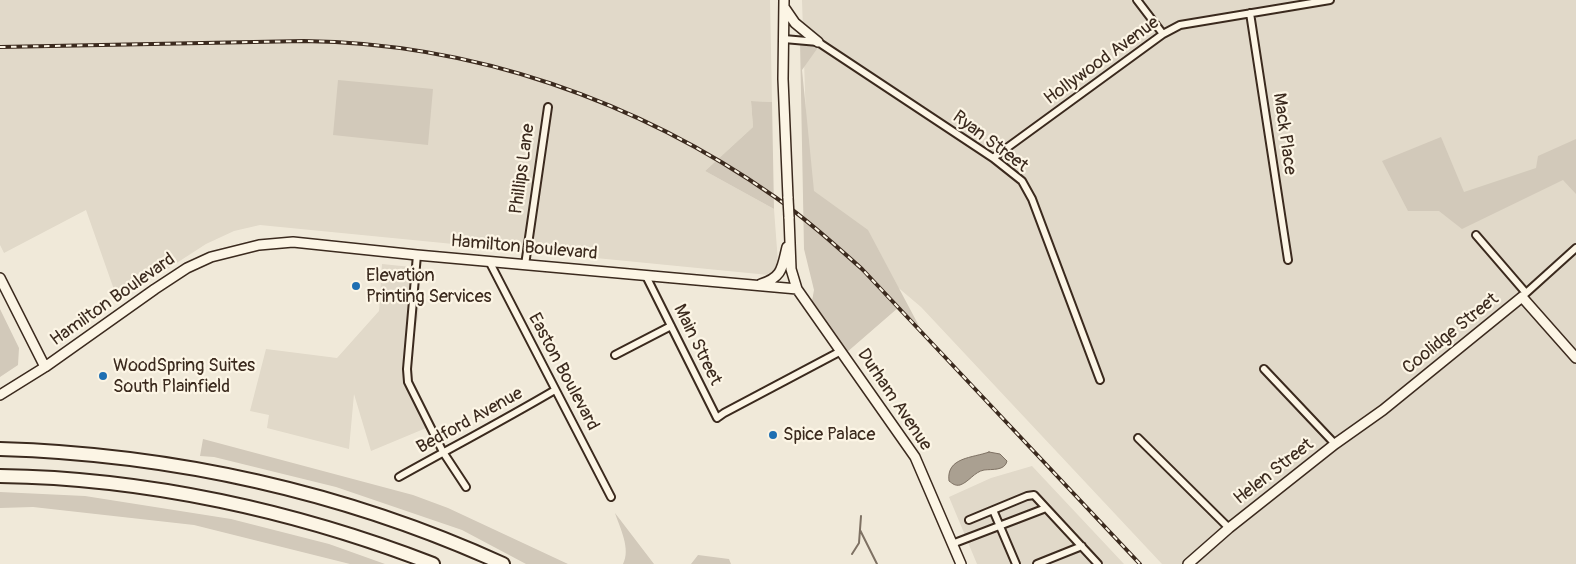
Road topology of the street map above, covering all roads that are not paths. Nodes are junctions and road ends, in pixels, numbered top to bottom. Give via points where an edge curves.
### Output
1 (1138, 0) edge
2 (1330, 0) edge
3 (784, 3) edge
4 (1250, 13) junction
5 (1163, 34) junction
6 (784, 39) junction
7 (818, 42) junction
8 (548, 107) dead end
9 (993, 158) junction
10 (789, 234) junction
11 (1476, 235) dead end
12 (1576, 248) edge
13 (417, 255) junction
14 (1288, 260) dead end
15 (489, 262) junction
16 (524, 265) junction
17 (646, 276) junction
18 (0, 278) edge
19 (756, 286) junction
20 (797, 289) junction
21 (1524, 295) junction
22 (671, 326) junction
23 (841, 351) junction
24 (615, 355) dead end
25 (1576, 358) edge
26 (45, 367) junction
27 (1264, 369) dead end
28 (1100, 380) dead end
29 (555, 390) junction
30 (0, 395) edge
31 (1383, 410) joint
32 (1138, 438) dead end
33 (1335, 444) junction
34 (0, 449) edge
35 (443, 452) junction
36 (0, 476) edge
37 (399, 477) dead end
38 (466, 487) dead end
39 (611, 497) dead end
40 (1046, 508) junction
41 (993, 510) junction
42 (969, 520) dead end
43 (1000, 526) junction
44 (1229, 528) junction
45 (952, 544) junction
46 (1082, 546) junction
47 (433, 564) edge
48 (503, 564) edge
49 (961, 564) edge
50 (1016, 564) edge
51 (1038, 564) edge
52 (1098, 564) edge
53 (1188, 564) edge

1 - 5 street
2 - 4 street, Hollywood Avenue
3 - 6 street
3 - 7 street via 795,23
4 - 5 street, Hollywood Avenue via 1180,25
4 - 14 street, Mack Place
5 - 9 street, Hollywood Avenue
6 - 7 street, Ryan Street
6 - 10 street, bridge
7 - 9 street, Ryan Street
8 - 16 street, Phillips Lane
9 - 28 street, Ryan Street via 1022,182 1032,199
10 - 19 street via 778,274
10 - 20 street via 791,269
11 - 21 street
12 - 21 street
13 - 15 street, Hamilton Boulevard
13 - 26 street, Hamilton Boulevard via 293,242 259,244 213,256 155,289
13 - 35 street via 408,382
15 - 16 street, Hamilton Boulevard
15 - 29 street, Easton Boulevard
16 - 17 street, Hamilton Boulevard
17 - 19 street, Hamilton Boulevard
17 - 22 street, Main Street
18 - 26 street
19 - 20 street, Hamilton Boulevard
20 - 23 street, Durham Avenue
21 - 25 street, Coolidge Street
21 - 31 street, Coolidge Street
22 - 23 street, Main Street via 717,418
22 - 24 street
23 - 45 street, Durham Avenue via 915,457
26 - 30 street, Hamilton Boulevard
27 - 33 street
29 - 35 street, Bedford Avenue
29 - 39 street, Easton Boulevard
31 - 33 street, Helen Street
32 - 44 street
33 - 44 street, Helen Street
34 - 48 highway via 107,456 236,476 347,505 435,535
35 - 37 street, Bedford Avenue
35 - 38 street
36 - 47 highway via 109,484 229,503 350,535
40 - 41 street via 1034,495
40 - 43 street
40 - 46 street
41 - 42 street
41 - 43 street
43 - 45 street
43 - 50 street
44 - 53 street, Helen Street
45 - 49 street, Durham Avenue
46 - 51 street
46 - 52 street

